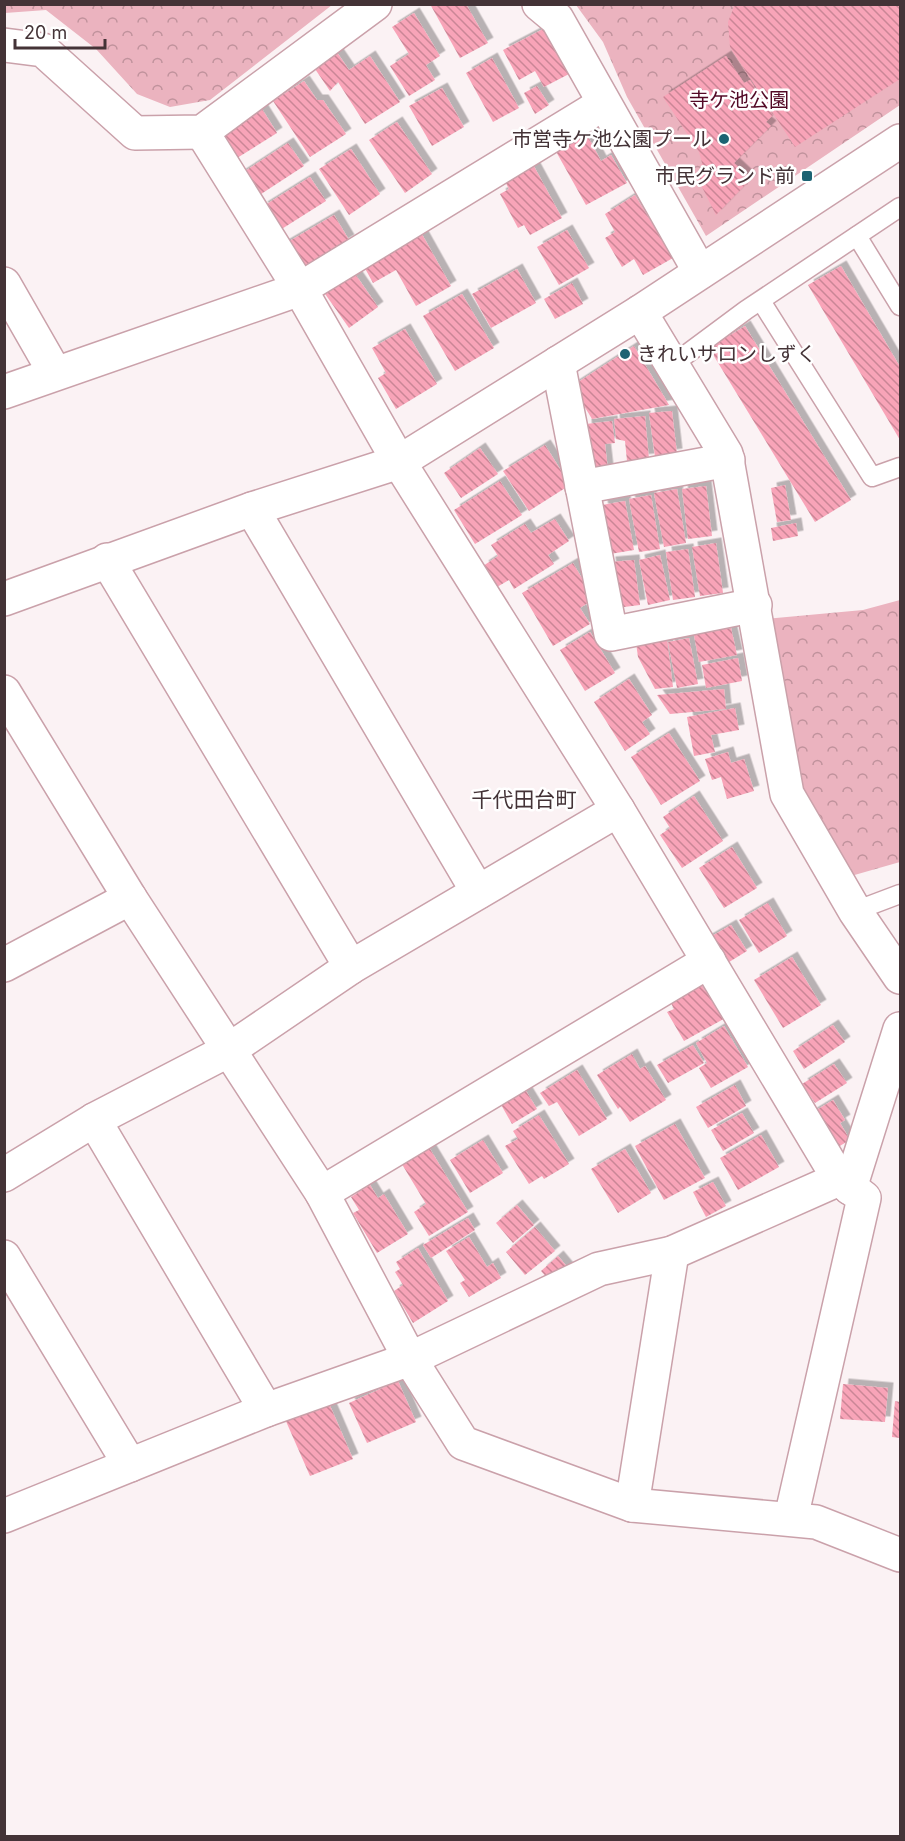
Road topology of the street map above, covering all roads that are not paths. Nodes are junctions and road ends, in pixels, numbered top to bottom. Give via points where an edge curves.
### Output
1 (375, 4) edge
2 (538, 4) edge
3 (4, 45) edge
4 (603, 104) junction
5 (202, 132) junction
6 (900, 141) edge
7 (900, 207) edge
8 (857, 236) junction
9 (700, 272) junction
10 (4, 284) edge
11 (300, 289) junction
12 (761, 301) junction
13 (900, 306) edge
14 (640, 312) junction
15 (558, 363) junction
16 (672, 365) junction
17 (55, 373) junction
18 (4, 392) edge
19 (728, 460) junction
20 (399, 462) junction
21 (900, 467) edge
22 (582, 487) junction
23 (252, 508) junction
24 (107, 560) junction
25 (4, 599) edge
26 (755, 605) junction
27 (4, 692) edge
28 (618, 810) junction
29 (478, 892) junction
30 (900, 894) edge
31 (130, 898) junction
32 (855, 910) junction
33 (709, 961) junction
34 (4, 965) edge
35 (351, 967) junction
36 (900, 977) edge
37 (900, 1029) edge
38 (229, 1050) junction
39 (94, 1120) junction
40 (4, 1175) edge
41 (844, 1184) junction
42 (322, 1193) junction
43 (672, 1253) junction
44 (4, 1257) edge
45 (410, 1359) junction
46 (266, 1410) junction
47 (130, 1465) junction
48 (632, 1505) junction
49 (4, 1516) edge
50 (791, 1518) junction
51 (900, 1555) edge

1 - 5 street
2 - 4 street via 557,19
3 - 5 street via 43,50 135,133
4 - 9 street
4 - 11 street
5 - 11 street
6 - 9 street
7 - 8 lane
8 - 12 lane
8 - 13 lane
9 - 14 street
10 - 17 street
11 - 17 street
11 - 20 street
12 - 16 lane
12 - 21 lane via 872,477
14 - 15 street
14 - 16 street
15 - 20 street
15 - 22 street
16 - 19 street
17 - 18 street
19 - 22 street
19 - 26 street
20 - 23 street
20 - 28 street
22 - 26 street via 611,634
23 - 24 street
23 - 29 street
24 - 25 street
24 - 35 street
26 - 32 street via 787,794
27 - 31 street
28 - 29 street
28 - 33 street
29 - 35 street
30 - 32 lane
31 - 34 street
31 - 38 street
32 - 36 street
33 - 41 street
33 - 42 street
35 - 38 street
37 - 41 street
38 - 39 street
38 - 42 street
39 - 40 street
39 - 46 street
41 - 43 street
41 - 50 street via 864,1198
42 - 45 street
43 - 45 street via 599,1269
43 - 48 street
44 - 47 street
45 - 46 street
45 - 48 street via 463,1443
46 - 47 street
47 - 49 street
48 - 50 street
50 - 51 street via 816,1522

